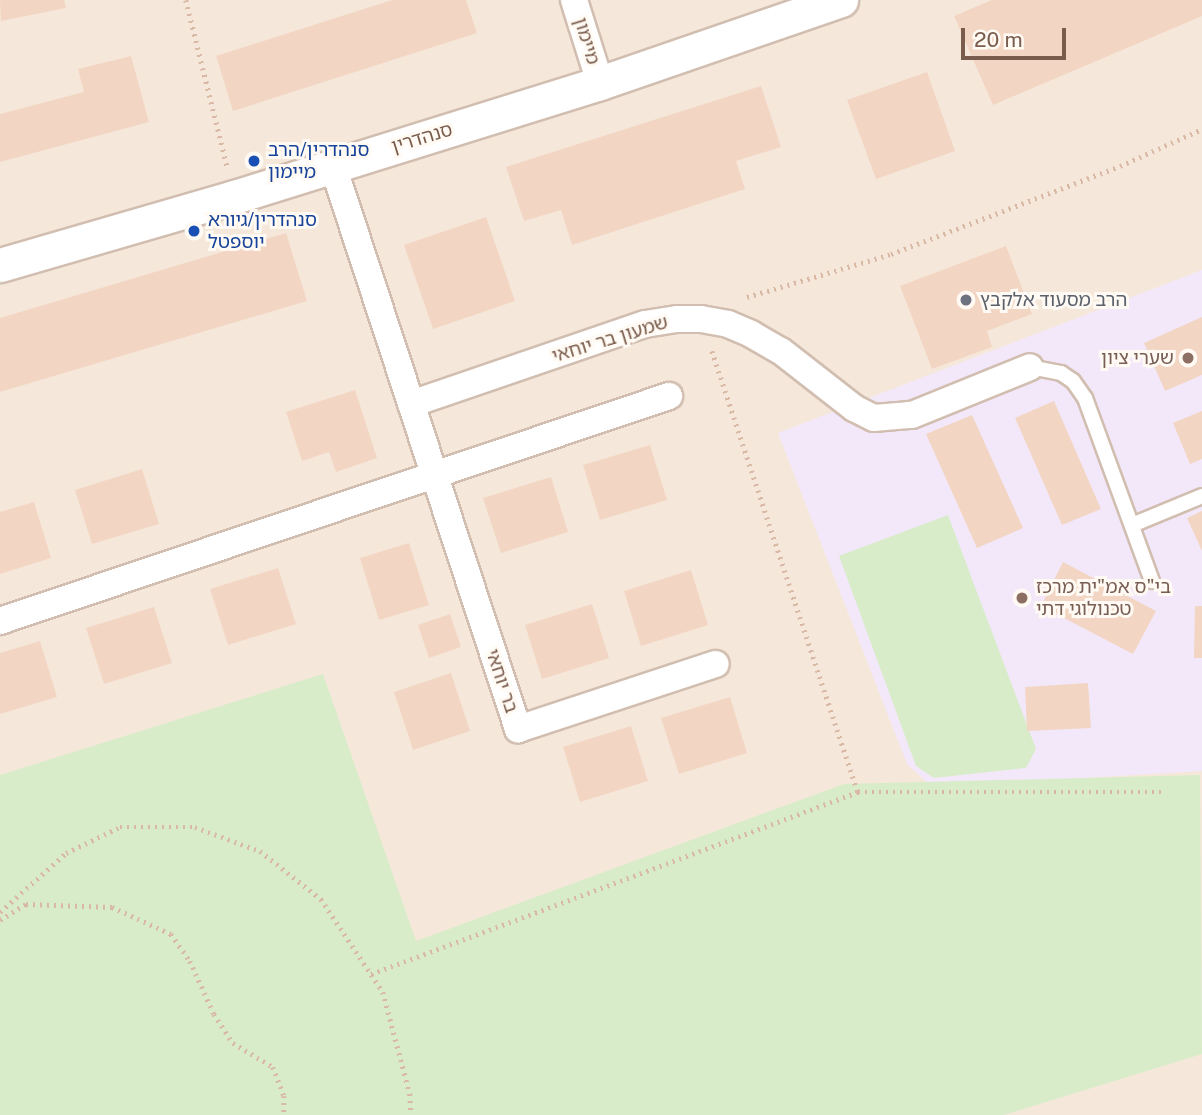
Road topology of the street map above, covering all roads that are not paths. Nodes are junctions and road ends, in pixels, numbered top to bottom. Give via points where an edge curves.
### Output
1 (574, 0) edge
2 (841, 0) edge
3 (600, 83) junction
4 (333, 166) junction
5 (0, 265) edge
6 (1030, 367) joint
7 (669, 396) dead end
8 (411, 404) junction
9 (434, 475) junction
10 (1202, 496) edge
11 (1132, 525) junction
12 (1152, 581) dead end
13 (0, 621) edge
14 (716, 664) dead end

1 - 3 street, מיימון
2 - 3 street, סנהדרין
3 - 4 street, סנהדרין
4 - 5 street, סנהדרין
4 - 8 street, בר יוחאי
6 - 8 street, שמעון בר יוחאי via 912,415 874,418 854,408 781,351 728,324 701,318 645,324
6 - 11 lane via 1061,373 1085,398
7 - 9 street
8 - 9 street, בר יוחאי
9 - 13 street
9 - 14 street, בר יוחאי via 518,729
10 - 11 lane
11 - 12 lane

